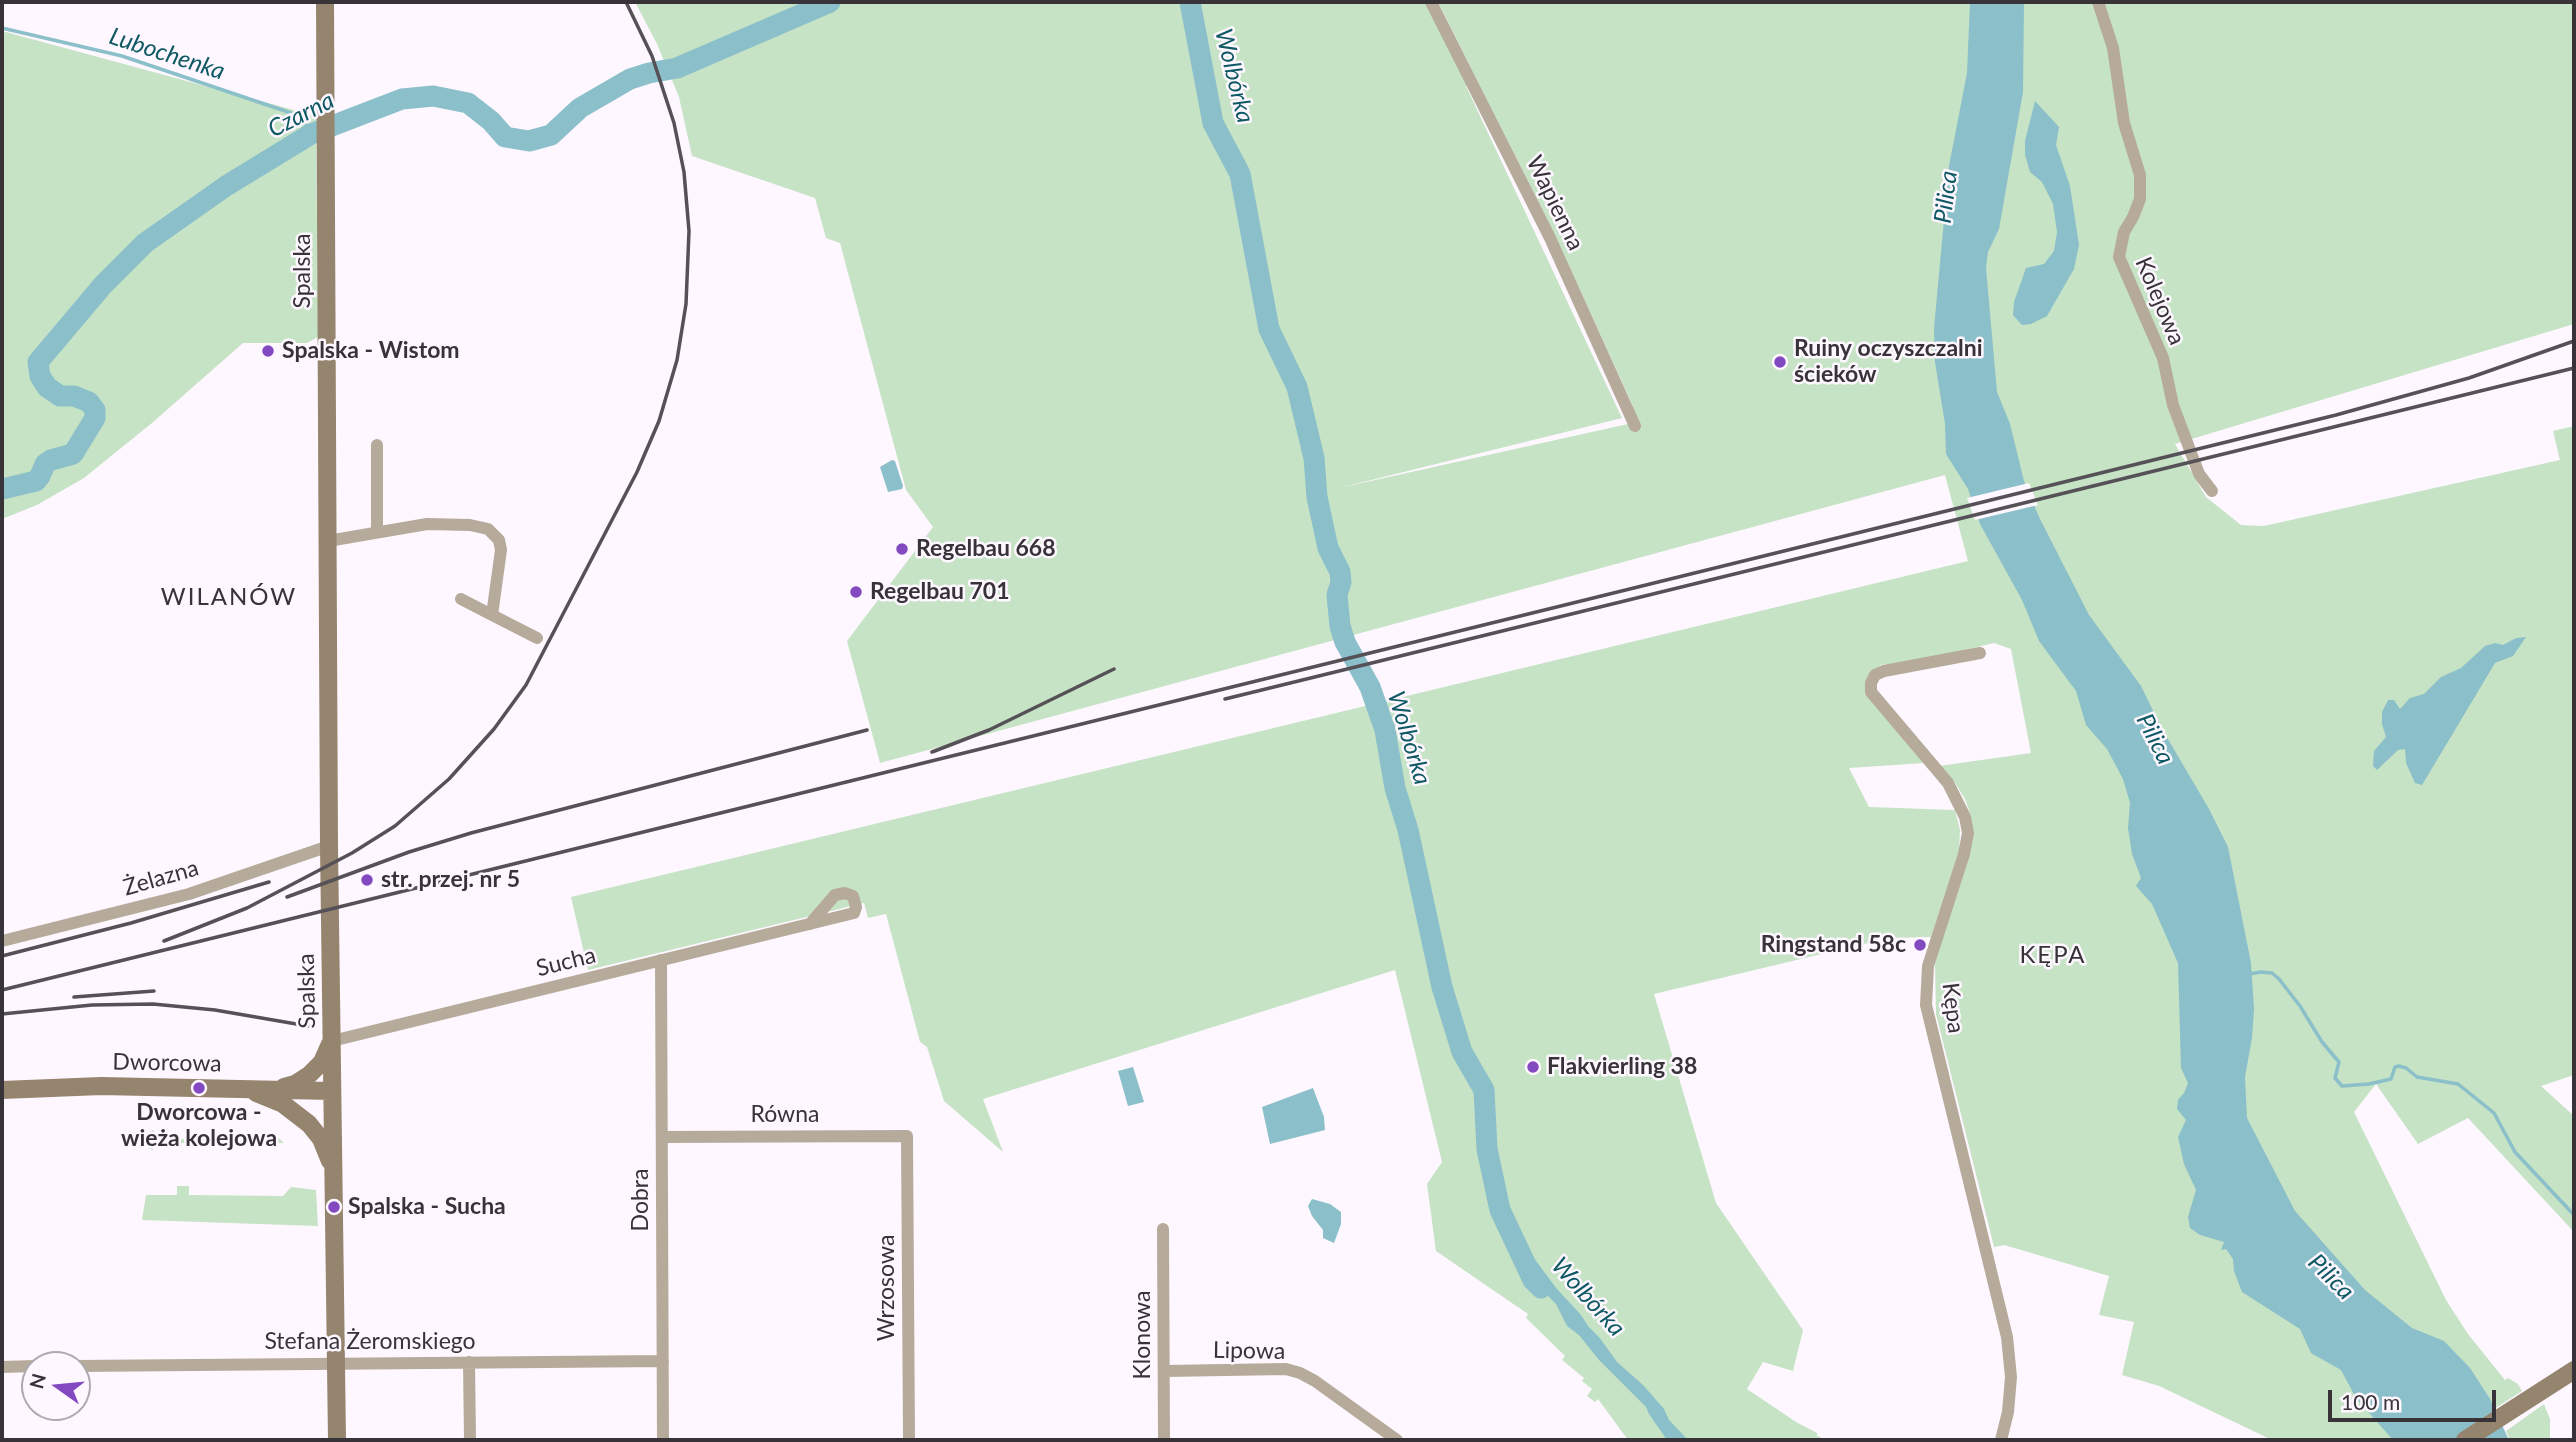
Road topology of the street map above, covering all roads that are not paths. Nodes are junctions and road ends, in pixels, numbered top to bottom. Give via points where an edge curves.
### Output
1 (325, 2) edge
2 (1432, 2) edge
3 (2098, 2) edge
4 (1635, 426) dead end
5 (377, 445) dead end
6 (2212, 491) dead end
7 (377, 532) junction
8 (328, 541) junction
9 (461, 599) dead end
10 (492, 615) junction
11 (537, 638) dead end
12 (1980, 653) dead end
13 (329, 846) junction
14 (810, 923) dead end
15 (2, 941) edge
16 (661, 960) junction
17 (332, 1041) junction
18 (243, 1089) junction
19 (2, 1090) edge
20 (274, 1090) junction
21 (332, 1091) junction
22 (907, 1136) joint
23 (662, 1137) junction
24 (334, 1170) junction
25 (1163, 1229) dead end
26 (663, 1361) junction
27 (470, 1362) junction
28 (336, 1363) junction
29 (21, 1366) edge
30 (91, 1366) edge
31 (2, 1367) edge
32 (2574, 1370) edge
33 (1164, 1371) junction
34 (337, 1440) edge
35 (470, 1440) edge
36 (663, 1440) edge
37 (909, 1440) edge
38 (1164, 1440) edge
39 (1396, 1440) edge
40 (2001, 1440) edge
41 (2465, 1440) edge

1 - 8 street, Spalska
2 - 4 street, Wapienna via 1549,238
3 - 6 street, Kolejowa via 2113,48 2124,123 2140,175 2140,199 2124,232 2119,257 2163,358 2173,405 2199,474
5 - 7 street
7 - 8 street
7 - 10 street via 428,524 488,529 499,540 501,550
8 - 13 street, Spalska
9 - 10 street
10 - 11 street
12 - 40 street, Kępa via 1884,671 1875,675 1871,691 1948,783 1968,833 1928,966 1926,1005 2007,1337 2011,1377
13 - 15 street, Żelazna via 189,894
13 - 17 street, Spalska
14 - 16 street, Sucha
16 - 17 street, Sucha
16 - 23 street, Dobra
17 - 20 street via 309,1075
17 - 21 street, Spalska
18 - 19 street, Dworcowa via 88,1086
18 - 20 street, Dworcowa
18 - 24 street via 299,1115 321,1139
20 - 21 street, Dworcowa
21 - 24 street, Spalska
22 - 23 street, Równa
22 - 37 street, Wrzosowa
23 - 26 street, Dobra
24 - 28 street, Spalska
25 - 33 street, Klonowa
26 - 27 street, Stefana Żeromskiego
26 - 36 street, Dobra
27 - 28 street, Stefana Żeromskiego
27 - 35 street
28 - 30 street, Stefana Żeromskiego
28 - 34 street, Spalska
29 - 31 street
32 - 41 street
33 - 38 street, Klonowa
33 - 39 street, Lipowa via 1286,1369 1300,1373

